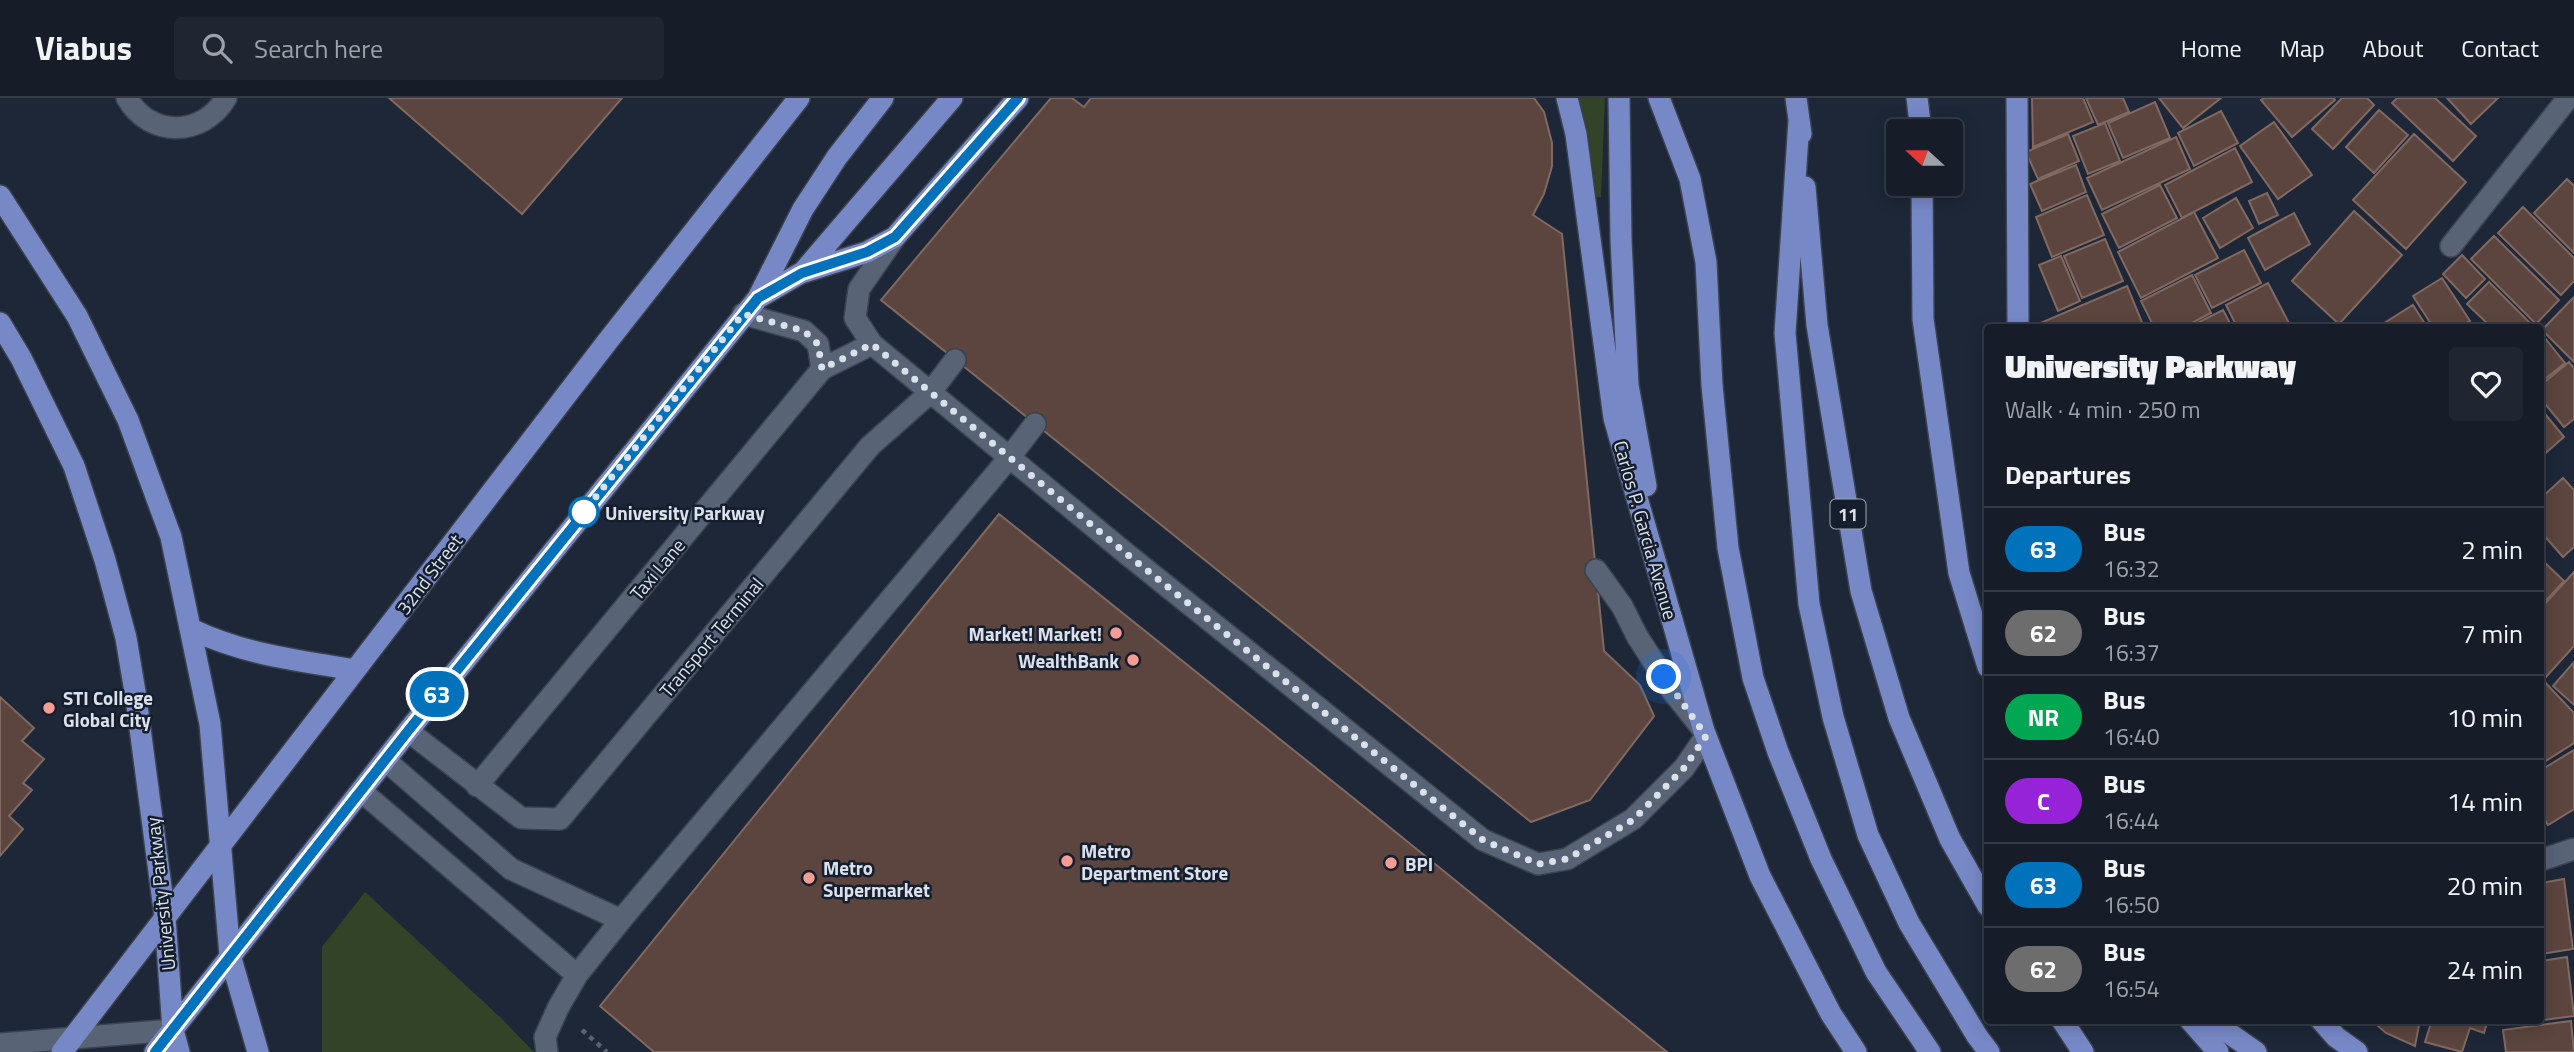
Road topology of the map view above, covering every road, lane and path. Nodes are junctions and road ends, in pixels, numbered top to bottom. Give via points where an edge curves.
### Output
1 (127, 98) edge
2 (226, 98) edge
3 (799, 98) edge
4 (883, 98) edge
5 (952, 98) edge
6 (1018, 98) edge
7 (1567, 98) edge
8 (1619, 98) edge
9 (1659, 98) edge
10 (1796, 98) edge
11 (1917, 98) edge
12 (2017, 98) edge
13 (2568, 98) edge
14 (1920, 119) edge
15 (1800, 120) junction
16 (0, 196) edge
17 (1922, 196) edge
18 (895, 237) junction
19 (2451, 246) dead end
20 (802, 273) junction
21 (758, 298) junction
22 (743, 314) junction
23 (0, 324) edge
24 (2018, 324) edge
25 (872, 344) junction
26 (955, 360) dead end
27 (822, 369) junction
28 (930, 393) junction
29 (1035, 424) dead end
30 (1009, 458) junction
31 (1596, 570) dead end
32 (1666, 598) junction
33 (191, 629) junction
34 (1984, 654) edge
35 (355, 670) junction
36 (408, 731) junction
37 (1705, 734) junction
38 (385, 760) junction
39 (477, 786) junction
40 (361, 791) junction
41 (222, 844) junction
42 (2574, 849) edge
43 (2544, 859) edge
44 (1984, 898) edge
45 (165, 918) junction
46 (621, 920) junction
47 (230, 955) junction
48 (577, 975) junction
49 (2065, 1024) edge
50 (2194, 1024) edge
51 (2216, 1024) edge
52 (2325, 1024) edge
53 (173, 1030) junction
54 (0, 1044) edge
55 (66, 1046) edge
56 (155, 1052) edge
57 (179, 1052) edge
58 (258, 1052) edge
59 (547, 1052) edge
60 (1856, 1052) edge
61 (1930, 1052) edge
62 (1989, 1052) edge
63 (2083, 1052) edge
64 (2218, 1052) edge
65 (2256, 1052) edge
66 (2357, 1052) edge

1 - 2 street via 148,121 167,127 204,121
3 - 35 main road, 32nd Street
4 - 21 main road via 803,209
5 - 20 main road
6 - 18 main road
7 - 32 main road, Carlos P. Garcia Avenue via 1576,134 1614,418
8 - 32 main road via 1628,385
9 - 61 main road via 1690,179 1706,262 1712,386 1728,548 1753,678 1821,859 1876,972
10 - 15 main road, 11
11 - 14 main road
12 - 24 main road
13 - 19 street
15 - 44 main road, 11 via 1817,325 1861,592 1899,718 1950,839
15 - 62 main road via 1785,333 1812,616 1833,717 1868,835 1909,923
16 - 33 main road via 77,316 128,420 171,537
17 - 34 main road via 1923,319 1959,573
18 - 20 main road via 867,252
18 - 25 street via 859,289 855,318
20 - 21 main road
21 - 22 main road
22 - 27 street via 804,331 818,344
22 - 36 main road
23 - 45 main road, University Parkway via 74,466 105,560 126,638
25 - 27 street
25 - 28 street
26 - 28 street
27 - 39 street, Taxi Lane
28 - 30 street
28 - 39 street, Transport Terminal via 870,446 560,819 521,818
29 - 30 street
30 - 37 street via 1483,840 1538,864 1567,859 1633,820 1684,768
30 - 46 street
31 - 37 street
32 - 37 main road, Carlos P. Garcia Avenue
33 - 35 main road via 251,652
33 - 41 main road via 210,724
35 - 41 main road, 32nd Street
36 - 38 main road
36 - 39 street
37 - 60 main road, Carlos P. Garcia Avenue via 1760,876 1831,1014
38 - 40 main road
38 - 46 street via 511,869
40 - 47 main road
40 - 48 street
41 - 45 main road, 32nd Street
41 - 47 main road
42 - 43 street
45 - 53 main road, University Parkway
45 - 55 main road, 32nd Street
46 - 48 street
47 - 53 main road
47 - 58 main road
48 - 59 street via 545,1037
49 - 63 main road
50 - 64 main road
51 - 65 main road
52 - 66 main road
53 - 55 street
53 - 56 main road
53 - 57 main road, University Parkway
54 - 55 street

